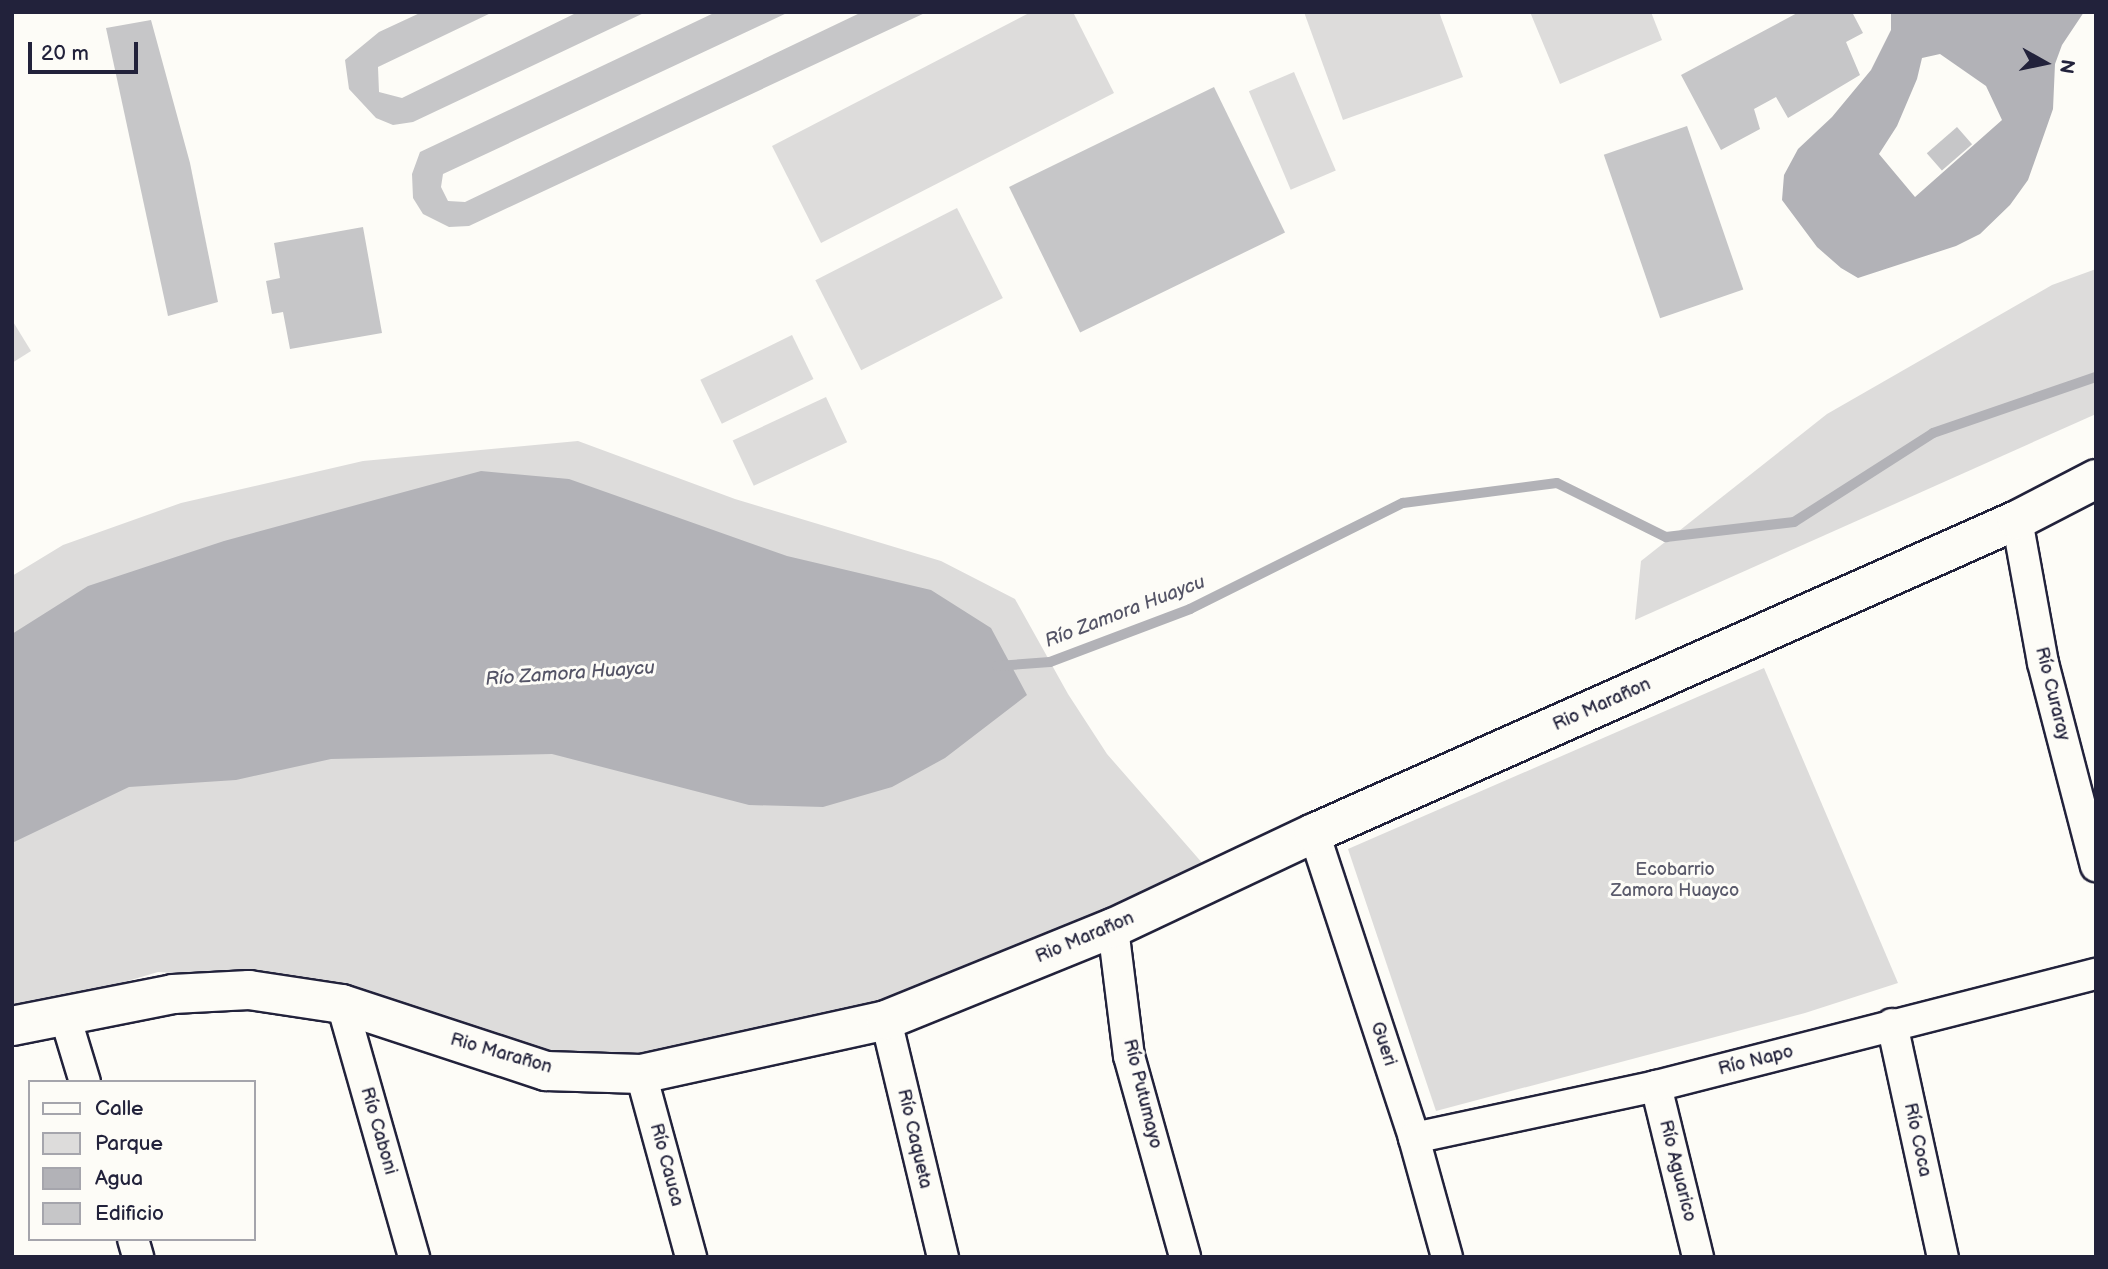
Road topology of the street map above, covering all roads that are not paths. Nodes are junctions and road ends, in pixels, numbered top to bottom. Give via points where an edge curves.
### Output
1 (2096, 479) edge
2 (2017, 520) junction
3 (1314, 833) junction
4 (2096, 866) edge
5 (1113, 928) junction
6 (2096, 974) edge
7 (342, 1004) junction
8 (64, 1013) junction
9 (886, 1020) junction
10 (1892, 1024) junction
11 (12, 1026) edge
12 (641, 1074) junction
13 (84, 1080) edge
14 (1656, 1086) junction
15 (1413, 1138) junction
16 (414, 1257) edge
17 (691, 1257) edge
18 (943, 1257) edge
19 (1185, 1257) edge
20 (1447, 1257) edge
21 (1698, 1257) edge
22 (1943, 1257) edge

1 - 2 street, Rio Marañon
2 - 3 street, Rio Marañon
2 - 4 street, Río Curaray via 2043,663
3 - 5 street, Rio Marañon
3 - 15 street, Gueri
5 - 9 street, Rio Marañon
5 - 19 street, Río Putumayo via 1129,1056
6 - 10 street, Río Napo
7 - 8 street, Rio Marañon via 250,990 173,994
7 - 12 street, Rio Marañon via 546,1071
7 - 16 street, Río Caboni
8 - 11 street, Rio Marañon
8 - 13 street
9 - 12 street, Rio Marañon
9 - 18 street, Río Caqueta
10 - 14 street, Río Napo
10 - 22 street, Río Coca
12 - 17 street, Río Cauca
14 - 15 street, Río Napo
14 - 21 street, Río Aguarico
15 - 20 street, Gueri

